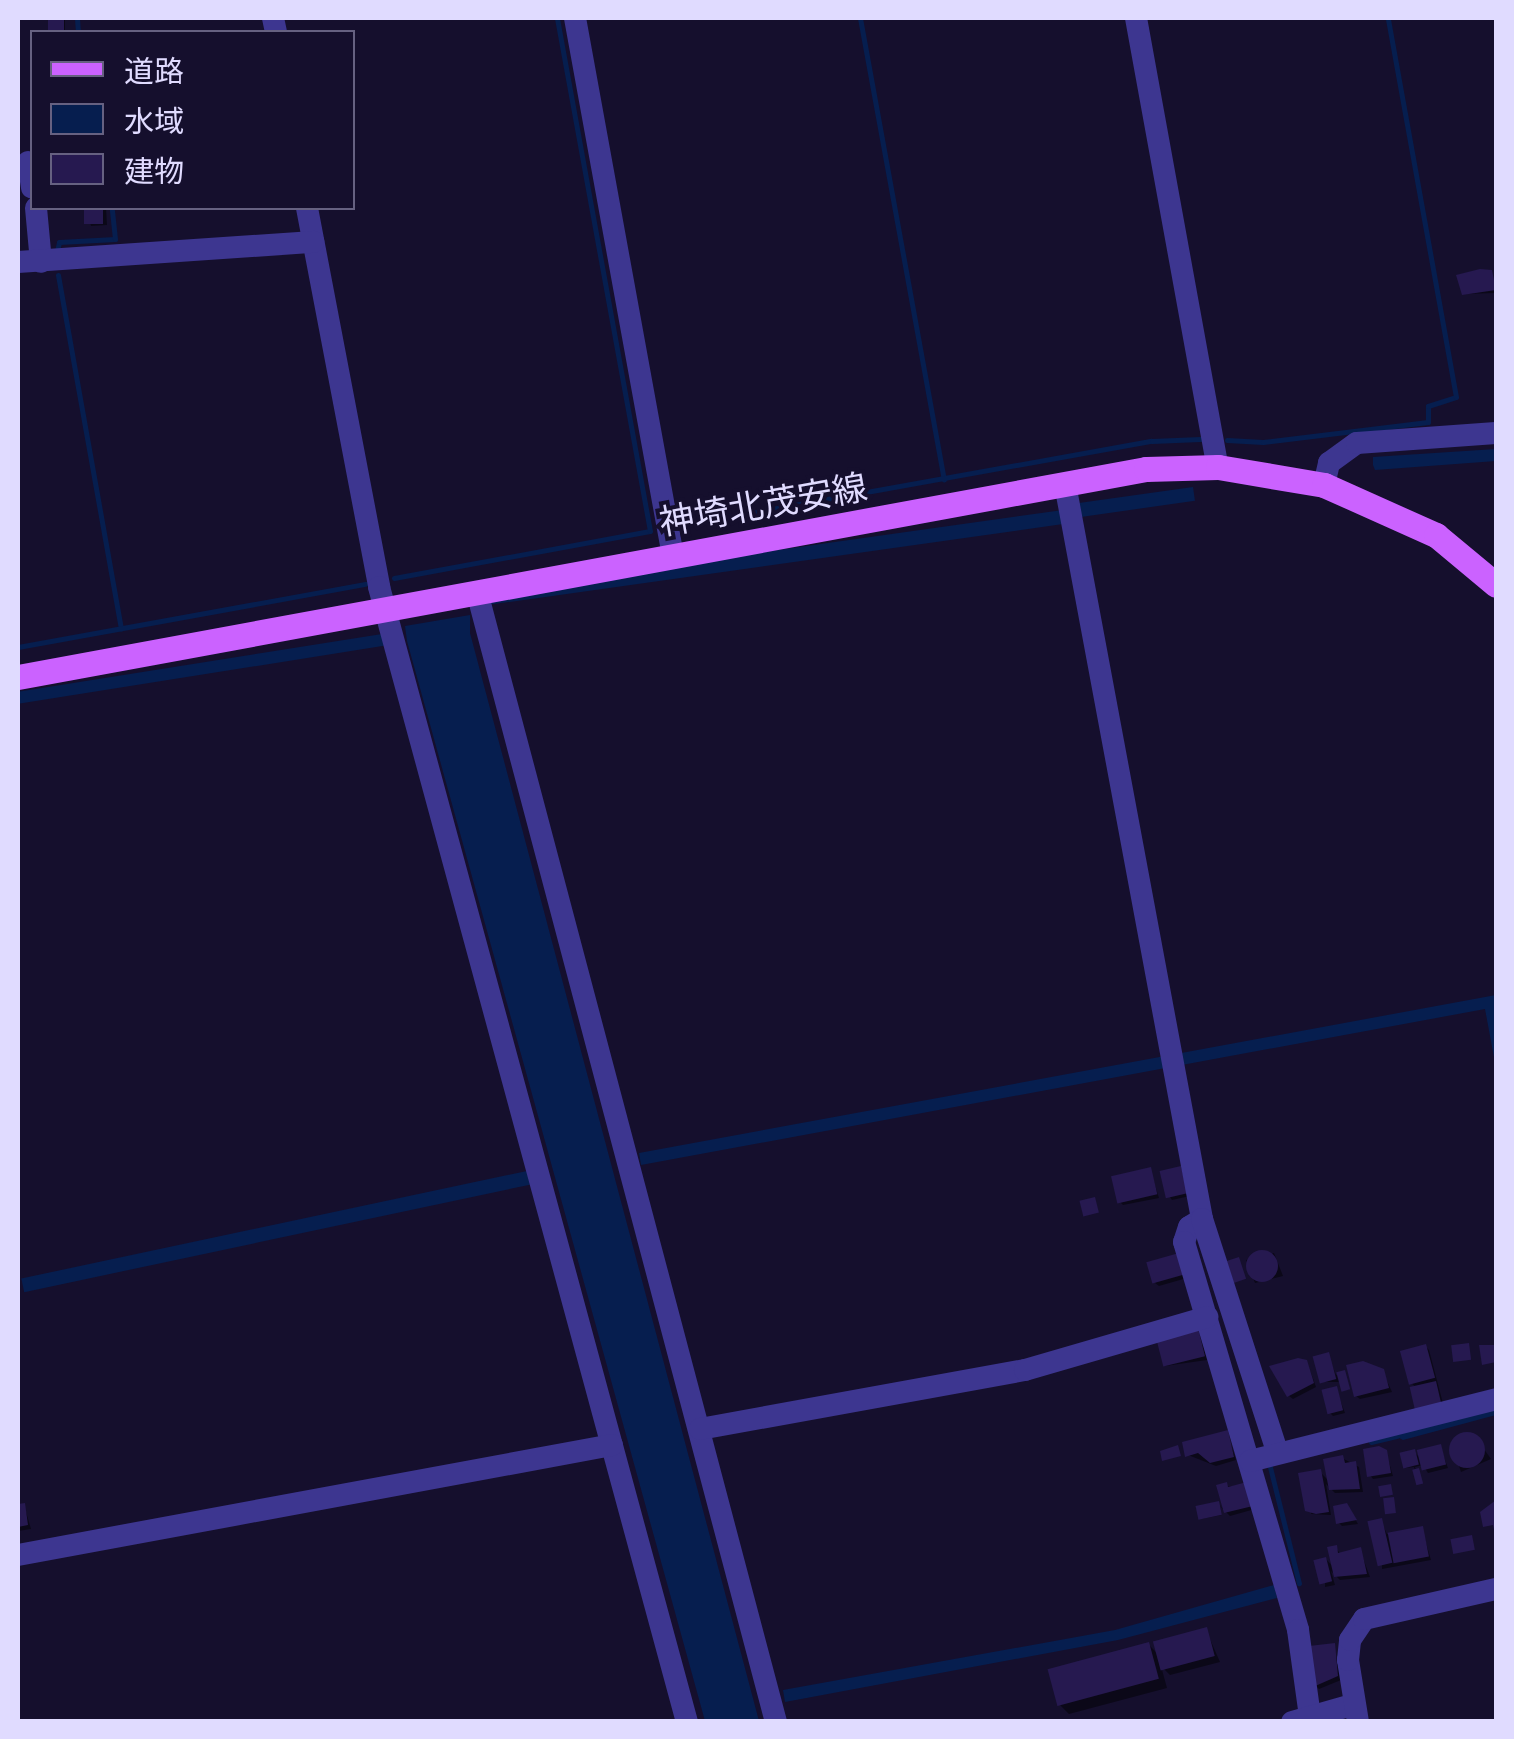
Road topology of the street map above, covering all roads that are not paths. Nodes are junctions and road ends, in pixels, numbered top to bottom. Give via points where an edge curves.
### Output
1 (575, 18) edge
2 (1136, 18) edge
3 (28, 162) dead end
4 (30, 175) edge
5 (36, 210) edge
6 (307, 210) edge
7 (314, 242) junction
8 (29, 262) edge
9 (1496, 432) edge
10 (1218, 468) junction
11 (1324, 485) junction
12 (1069, 504) junction
13 (674, 556) junction
14 (1496, 585) edge
15 (481, 612) junction
16 (391, 628) junction
17 (18, 677) edge
18 (1202, 1219) junction
19 (1207, 1318) junction
20 (1496, 1399) edge
21 (700, 1429) junction
22 (612, 1444) junction
23 (1265, 1456) junction
24 (18, 1555) edge
25 (1496, 1590) edge
26 (1355, 1713) edge
27 (1301, 1719) edge
28 (687, 1722) edge
29 (776, 1722) edge

1 - 13 street
2 - 10 street
3 - 4 street
5 - 8 street
6 - 7 street
7 - 8 street
7 - 16 street
9 - 11 street via 1357,443 1328,462
10 - 11 main road, 神埼北茂安線
10 - 12 main road, 神埼北茂安線 via 1146,470
11 - 14 main road, 神埼北茂安線 via 1436,535
12 - 13 main road, 神埼北茂安線
12 - 18 street
13 - 15 main road, 神埼北茂安線
15 - 16 main road, 神埼北茂安線
15 - 21 street
16 - 17 main road, 神埼北茂安線
16 - 22 street
18 - 19 street via 1184,1242
18 - 23 street
19 - 21 street via 1025,1370
19 - 23 street
20 - 23 street
21 - 29 street
22 - 24 street
22 - 28 street
23 - 27 street via 1298,1630
25 - 26 street via 1364,1619 1350,1640
26 - 27 street

